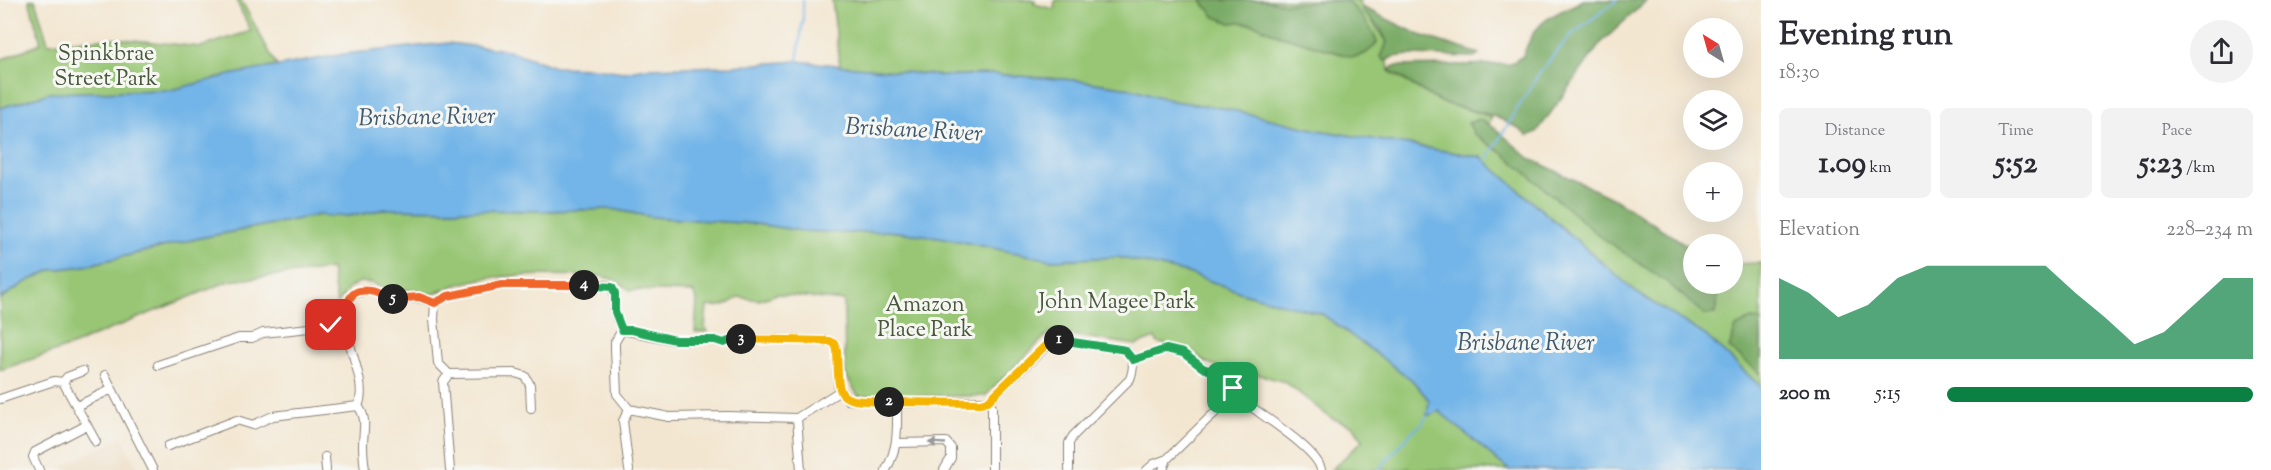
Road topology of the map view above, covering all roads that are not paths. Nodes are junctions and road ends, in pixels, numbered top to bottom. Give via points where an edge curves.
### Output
1 (435, 303) junction
2 (347, 324) junction
3 (622, 330) junction
4 (1133, 360) junction
5 (158, 365) dead end
6 (83, 371) dead end
7 (449, 374) junction
8 (105, 375) dead end
9 (63, 382) junction
10 (112, 389) junction
11 (840, 391) junction
12 (1236, 394) junction
13 (0, 399) edge
14 (988, 401) junction
15 (897, 402) junction
16 (77, 406) junction
17 (358, 406) junction
18 (531, 408) dead end
19 (629, 409) junction
20 (797, 418) junction
21 (87, 425) junction
22 (96, 442) dead end
23 (897, 443) junction
24 (168, 446) dead end
25 (325, 457) dead end
26 (1167, 459) junction
27 (39, 470) edge
28 (153, 470) edge
29 (326, 470) edge
30 (365, 470) edge
31 (450, 470) edge
32 (629, 470) edge
33 (801, 470) edge
34 (886, 470) edge
35 (944, 470) edge
36 (992, 470) edge
37 (1069, 470) edge
38 (1148, 470) edge
39 (1163, 470) edge
40 (1320, 470) edge

1 - 2 street via 419,297 390,299 369,290 361,291 346,304
1 - 3 street via 448,296 502,285 606,285 615,293 615,312
1 - 7 street via 438,363
2 - 5 street via 239,338
2 - 17 street via 362,392
3 - 11 street via 675,340 724,343 736,338 829,341 837,350
3 - 19 street via 615,348 617,394
4 - 12 street via 1158,350 1183,353 1203,368 1227,377
4 - 14 street via 1125,350 1054,339
4 - 37 street via 1130,379 1073,436
6 - 9 street
7 - 18 street via 525,376 530,385
7 - 31 street via 443,382
8 - 10 street
9 - 13 street via 54,381
9 - 16 street
10 - 16 street
10 - 28 street
11 - 15 street via 848,400
11 - 20 street
12 - 26 street
12 - 40 street via 1308,450
14 - 15 street
14 - 36 street via 992,407
15 - 23 street
16 - 21 street
17 - 24 street via 273,416 253,425 237,420
17 - 30 street via 365,425
19 - 20 street via 669,417
19 - 32 street via 623,421
20 - 33 street
21 - 22 street
21 - 27 street via 35,452 33,457
23 - 34 street
35 -> 23 street via 951,458 946,442
25 - 29 street
26 - 38 street
26 - 39 street

